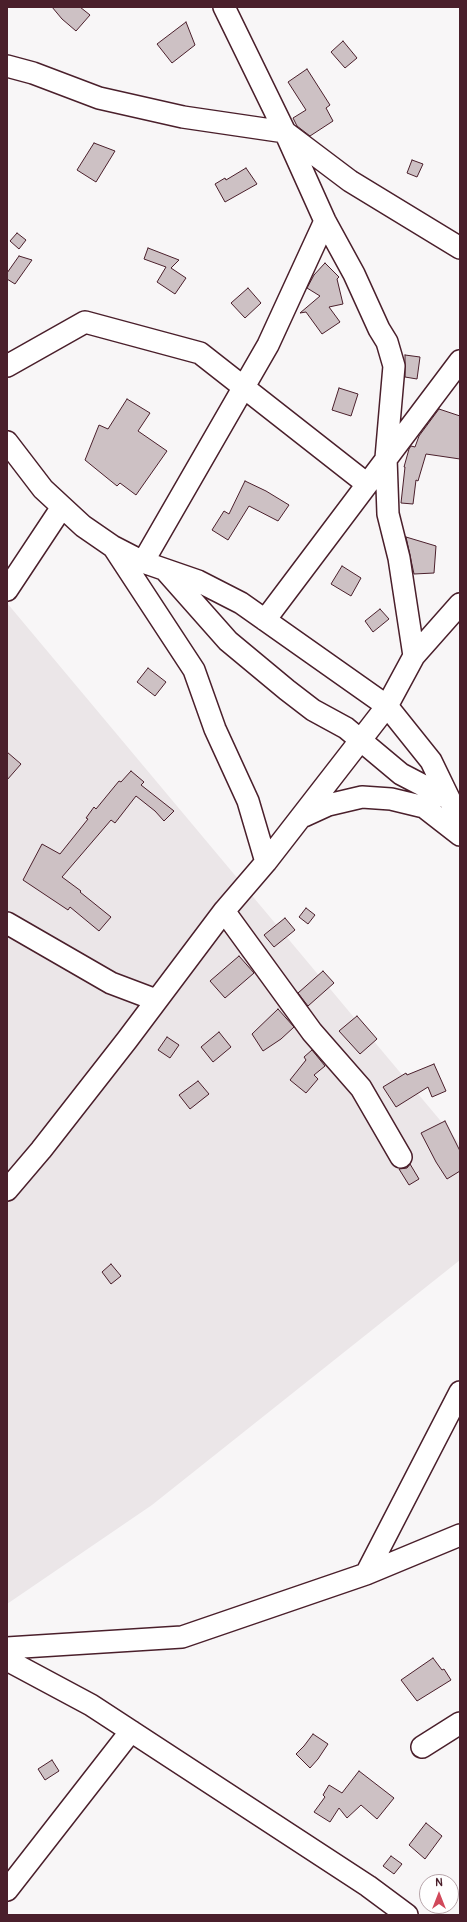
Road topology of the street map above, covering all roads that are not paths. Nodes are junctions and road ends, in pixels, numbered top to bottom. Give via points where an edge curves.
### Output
1 (224, 7) edge
2 (7, 66) edge
3 (285, 132) junction
4 (325, 221) junction
5 (460, 248) edge
6 (460, 361) edge
7 (7, 366) edge
8 (243, 387) junction
9 (7, 442) edge
10 (386, 458) junction
11 (367, 484) junction
12 (62, 507) junction
13 (112, 546) junction
14 (143, 562) junction
15 (166, 570) junction
16 (7, 590) edge
17 (460, 604) edge
18 (265, 620) junction
19 (414, 656) junction
20 (387, 706) junction
21 (360, 740) junction
22 (449, 799) junction
23 (300, 818) junction
24 (460, 821) edge
25 (460, 835) edge
26 (266, 862) junction
27 (224, 911) junction
28 (7, 923) edge
29 (156, 1000) junction
30 (401, 1157) dead end
31 (7, 1190) edge
32 (460, 1392) edge
33 (460, 1535) edge
34 (366, 1574) junction
35 (7, 1648) edge
36 (7, 1660) edge
37 (460, 1723) edge
38 (131, 1731) junction
39 (422, 1748) dead end
40 (7, 1890) edge
41 (407, 1915) edge

1 - 3 street
2 - 3 street via 99,98 183,117
3 - 4 street
3 - 5 street via 350,181
4 - 8 street via 268,345
4 - 10 street via 387,342 394,366
6 - 10 street
7 - 8 street via 85,322 200,353
8 - 11 street
8 - 14 street
9 - 12 street via 42,489
10 - 11 street
10 - 19 street via 388,514
11 - 18 street
12 - 13 street via 83,526
12 - 16 street
13 - 14 street
13 - 26 street via 194,670 215,729 248,801
14 - 15 street
15 - 18 street via 198,581 241,603
15 - 21 street via 228,641 313,710 346,728
17 - 19 street
18 - 20 street
19 - 20 street
20 - 21 street
20 - 22 street via 431,761
21 - 22 street via 401,774
21 - 23 street
22 - 24 street
23 - 25 street via 328,805 362,797 391,799 424,807
23 - 26 street
26 - 27 street
27 - 29 street
27 - 30 street via 312,1032 361,1088
28 - 29 street via 111,983
29 - 31 street
32 - 34 street
33 - 34 street
34 - 35 street via 182,1637
36 - 38 street via 91,1705
37 - 39 street
38 - 40 street
38 - 41 street via 368,1886

